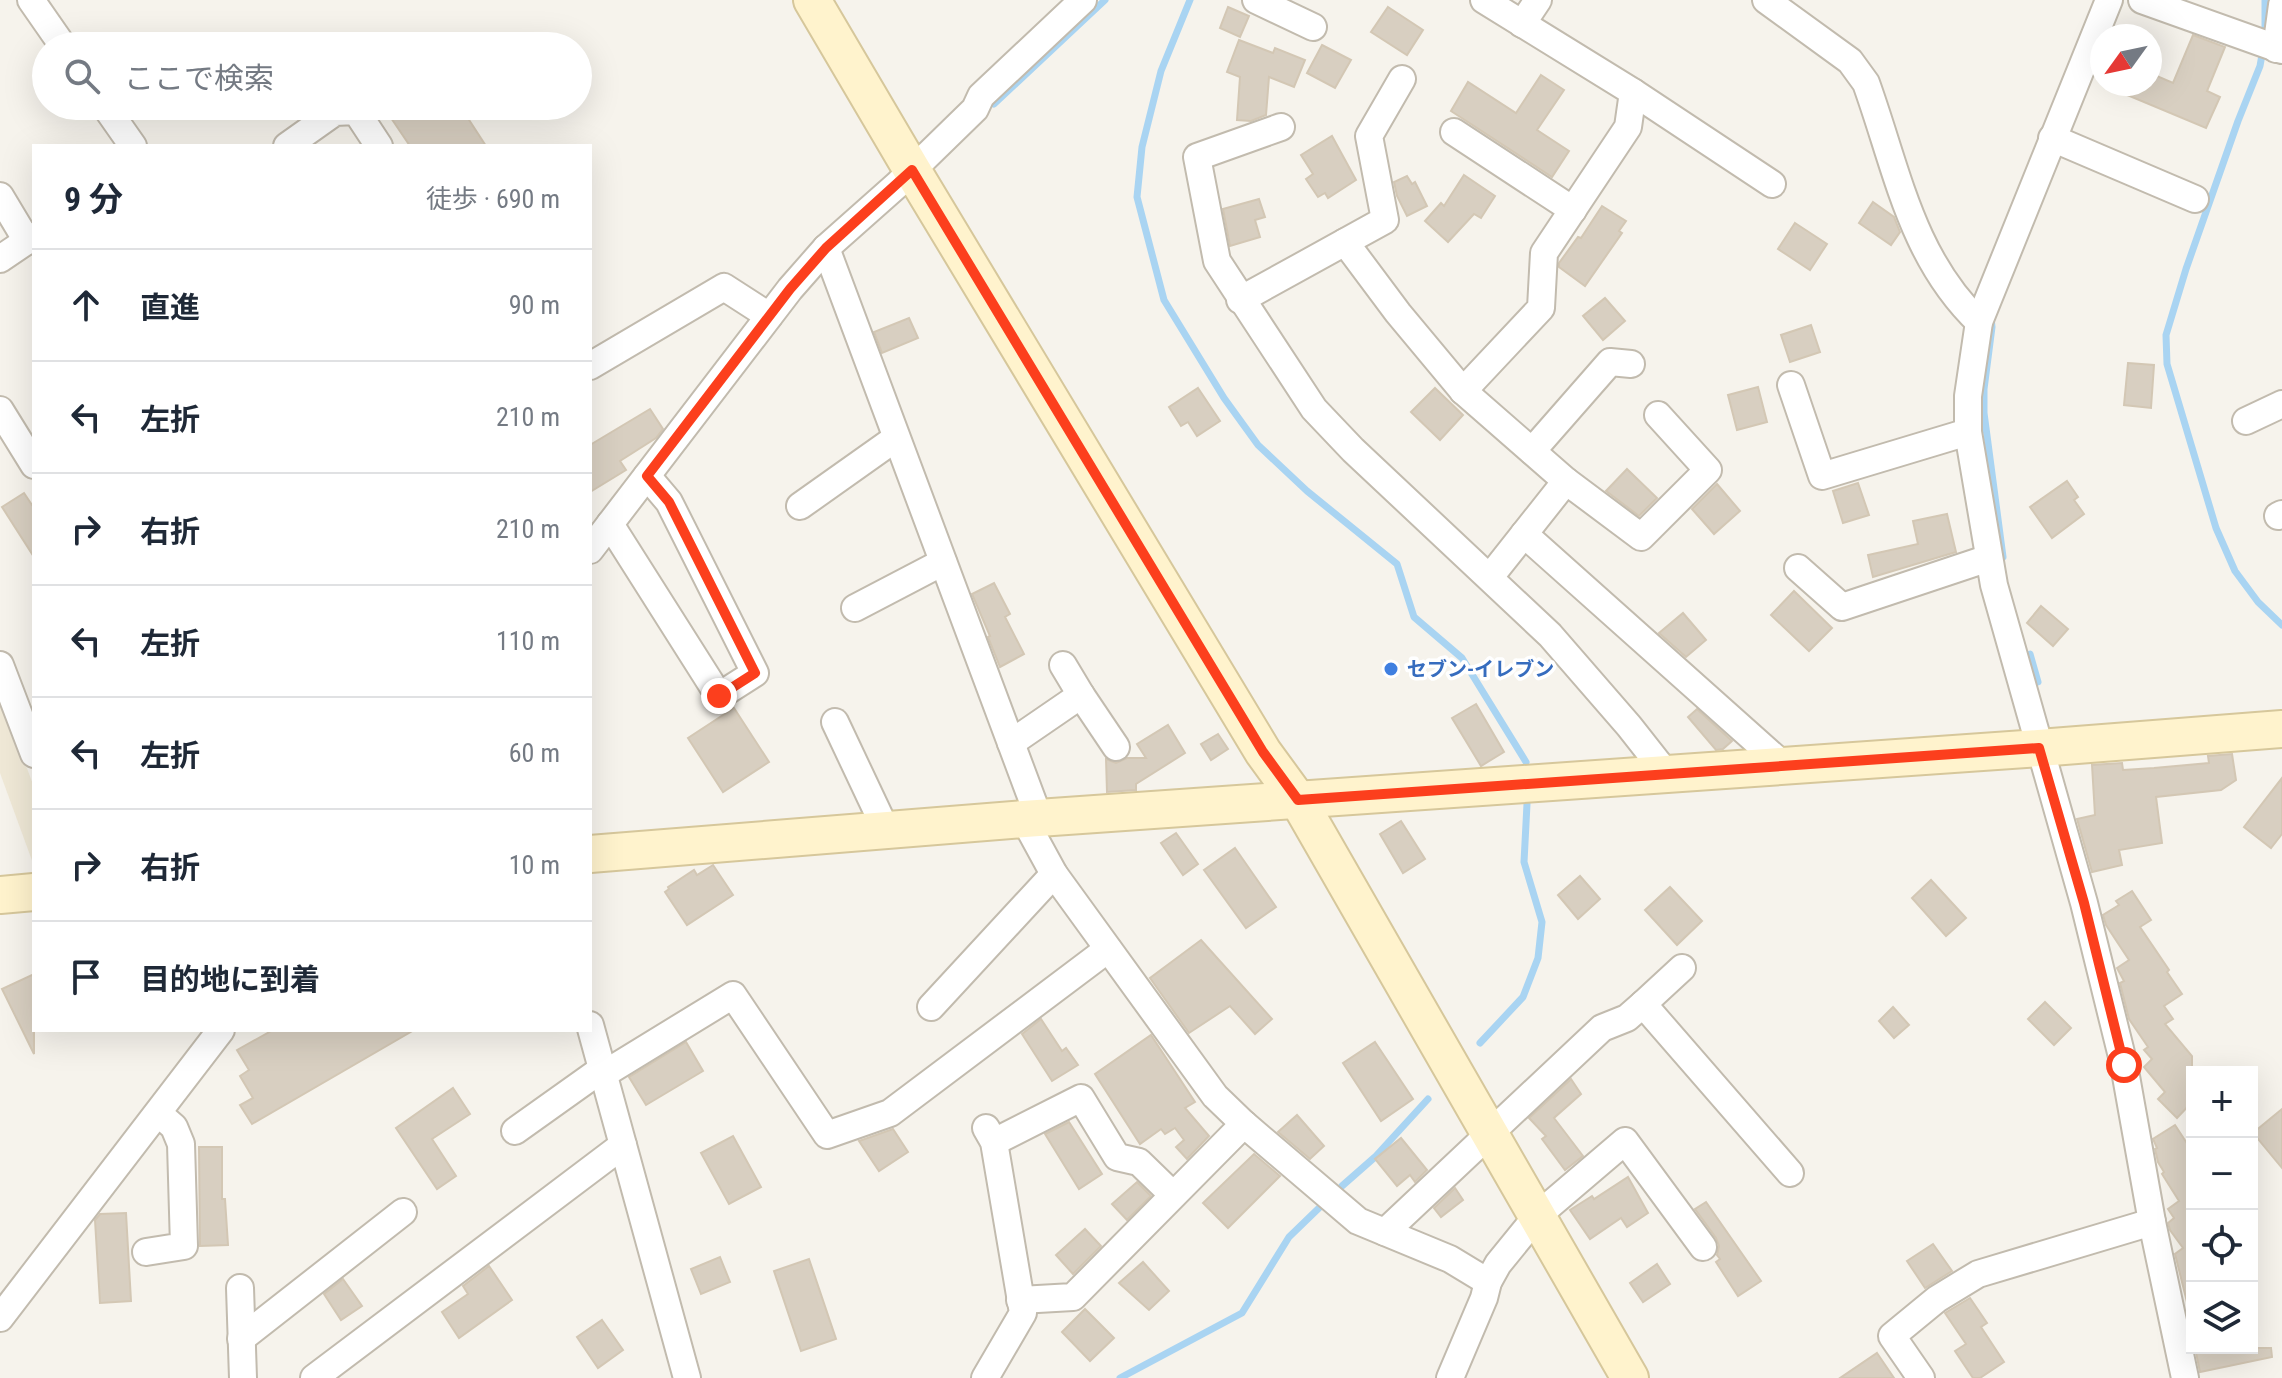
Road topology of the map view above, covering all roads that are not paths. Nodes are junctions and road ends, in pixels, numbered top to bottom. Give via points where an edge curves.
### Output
1 (31, 0) edge
2 (812, 0) edge
3 (1083, 0) edge
4 (1256, 0) edge
5 (1484, 0) edge
6 (1538, 0) edge
7 (1766, 0) edge
8 (2109, 0) edge
9 (2142, 0) edge
10 (2282, 5) edge
11 (1522, 24) junction
12 (1313, 27) dead end
13 (53, 32) edge
14 (2278, 49) edge
15 (1402, 79) dead end
16 (1633, 92) junction
17 (115, 120) edge
18 (324, 120) edge
19 (362, 120) edge
20 (1281, 127) dead end
21 (1454, 132) dead end
22 (2052, 138) junction
23 (132, 144) edge
24 (290, 144) edge
25 (378, 144) edge
26 (912, 170) junction
27 (1772, 184) dead end
28 (0, 196) edge
29 (2195, 199) dead end
30 (1573, 210) junction
31 (31, 238) edge
32 (1345, 242) junction
33 (826, 248) junction
34 (0, 259) edge
35 (1240, 300) junction
36 (769, 316) junction
37 (1979, 322) junction
38 (1631, 364) dead end
39 (592, 365) edge
40 (1791, 385) dead end
41 (1463, 391) junction
42 (2282, 404) edge
43 (1, 412) edge
44 (1658, 415) dead end
45 (2246, 421) dead end
46 (1968, 432) junction
47 (896, 438) junction
48 (1532, 451) junction
49 (32, 462) edge
50 (652, 481) junction
51 (1566, 481) junction
52 (800, 506) dead end
53 (613, 530) junction
54 (1524, 534) junction
55 (592, 548) edge
56 (1989, 558) junction
57 (943, 562) junction
58 (1798, 568) dead end
59 (1490, 577) junction
60 (855, 608) dead end
61 (0, 665) edge
62 (1063, 665) dead end
63 (1081, 695) junction
64 (835, 722) dead end
65 (2282, 729) edge
66 (1011, 743) junction
67 (1116, 747) dead end
68 (2039, 748) junction
69 (32, 749) edge
70 (1783, 765) junction
71 (1666, 773) junction
72 (1298, 800) junction
73 (1031, 818) junction
74 (886, 830) junction
75 (592, 854) edge
76 (1054, 874) junction
77 (32, 892) edge
78 (0, 895) edge
79 (1108, 949) junction
80 (1682, 968) dead end
81 (1643, 1004) junction
82 (931, 1007) dead end
83 (220, 1032) edge
84 (592, 1032) edge
85 (603, 1072) junction
86 (162, 1116) junction
87 (1244, 1124) junction
88 (515, 1131) dead end
89 (1490, 1132) junction
90 (623, 1145) junction
91 (1790, 1173) dead end
92 (1173, 1195) junction
93 (403, 1212) dead end
94 (1537, 1216) junction
95 (2152, 1222) junction
96 (1385, 1232) junction
97 (1703, 1247) dead end
98 (146, 1252) dead end
99 (1488, 1282) junction
100 (240, 1288) dead end
101 (1020, 1300) junction
102 (0, 1318) edge
103 (241, 1339) junction
104 (243, 1378) edge
105 (314, 1378) edge
106 (687, 1378) edge
107 (985, 1378) edge
108 (1450, 1378) edge
109 (1630, 1378) edge
110 (1921, 1378) edge
111 (2185, 1378) edge

1 - 13 street
2 - 26 street
3 - 26 street
4 - 12 street
5 - 11 street
6 - 11 street
7 - 37 street via 1850,61 1866,83 1920,242 1957,300
8 - 22 street
9 - 14 street
10 - 14 street
11 - 16 street
15 - 32 street via 1369,136 1385,220
16 - 27 street
16 - 30 street via 1628,127
17 - 23 street
18 - 24 street
19 - 25 street
20 - 35 street via 1197,157 1217,261
21 - 30 street
22 - 29 street
22 - 37 street
26 - 33 street
26 - 72 street via 1263,752
28 - 31 street
30 - 41 street via 1544,253 1541,308
31 - 34 street
32 - 35 street
32 - 41 street
33 - 36 street
33 - 47 street
35 - 59 street via 1314,409
36 - 39 street via 724,287
36 - 50 street
37 - 46 street
38 - 48 street via 1610,362
40 - 46 street via 1822,476
41 - 48 street
42 - 45 street
43 - 49 street
44 - 51 street via 1708,470 1641,537
46 - 56 street
47 - 52 street
47 - 57 street
48 - 51 street
50 - 53 street
50 - 53 street via 669,502 755,673 719,696
51 - 54 street
53 - 55 street
54 - 59 street
54 - 70 street
56 - 58 street via 1842,607
56 - 68 street
57 - 60 street
57 - 66 street
59 - 71 street via 1550,635
61 - 69 street
62 - 63 street
63 - 66 street
63 - 67 street
64 - 74 street
65 - 68 street
66 - 73 street
68 - 70 street
68 - 95 street via 2124,1065
70 - 71 street
71 - 72 street
72 - 73 street
72 - 89 street
73 - 74 street
73 - 76 street
74 - 75 street
76 - 79 street
76 - 82 street
77 - 78 street
79 - 85 street via 890,1113 827,1135 733,995
79 - 87 street via 1215,1096
80 - 81 street
81 - 89 street via 1602,1028
81 - 91 street
83 - 86 street
84 - 85 street
85 - 88 street
85 - 90 street
86 - 98 street via 181,1144 184,1246
86 - 102 street
87 - 92 street
87 - 96 street via 1358,1221
89 - 94 street
89 - 96 street
90 - 105 street
90 - 106 street
92 - 101 street via 1073,1297
92 - 101 street via 1139,1162 1117,1157 1081,1098 990,1135
93 - 103 street
94 - 97 street via 1625,1141
94 - 99 street
94 - 109 street
95 - 110 street via 1978,1274 1937,1299 1892,1336
95 - 111 street
96 - 99 street via 1450,1259
99 - 108 street
100 - 103 street
101 - 107 street via 1023,1313
103 - 104 street

